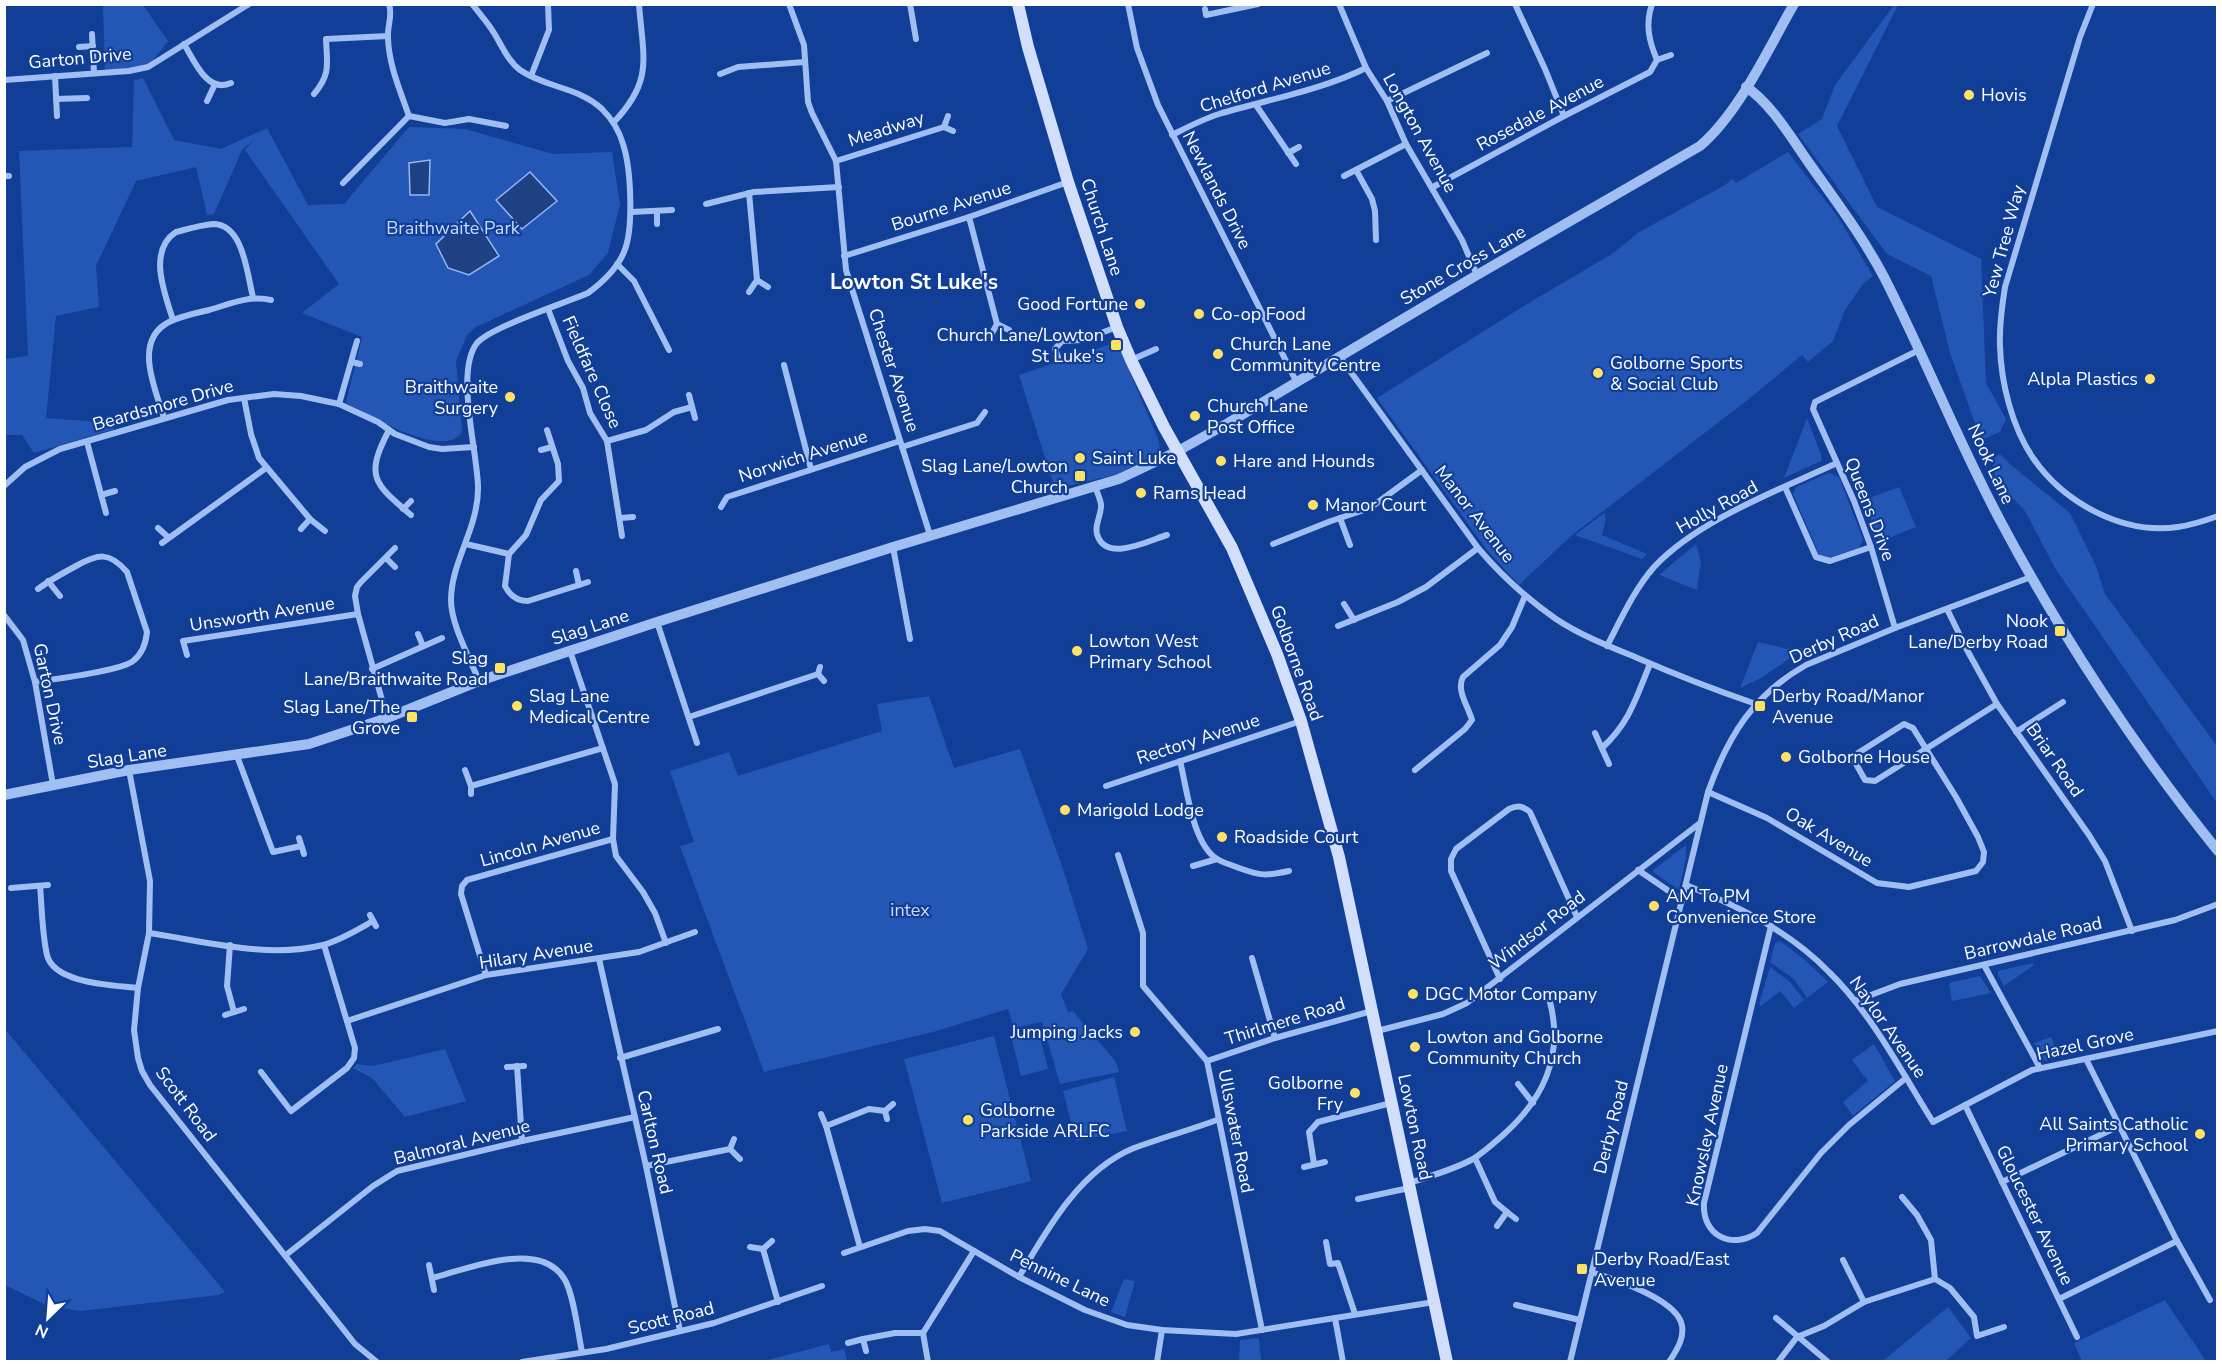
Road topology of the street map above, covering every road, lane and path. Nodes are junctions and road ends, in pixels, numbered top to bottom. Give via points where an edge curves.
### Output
1 (249, 4) edge
2 (389, 4) edge
3 (472, 4) edge
4 (548, 4) edge
5 (639, 4) edge
6 (789, 4) edge
7 (910, 4) edge
8 (1018, 4) edge
9 (1128, 4) edge
10 (1258, 4) edge
11 (1339, 4) edge
12 (1515, 4) edge
13 (1652, 4) edge
14 (1794, 4) edge
15 (2093, 4) edge
16 (238, 7) edge
17 (1206, 15) dead end
18 (92, 34) dead end
19 (388, 36) junction
20 (916, 39) dead end
21 (184, 44) junction
22 (93, 46) junction
23 (78, 47) dead end
24 (1487, 53) dead end
25 (1671, 56) dead end
26 (1657, 60) junction
27 (805, 62) junction
28 (1366, 68) junction
29 (94, 73) junction
30 (720, 74) dead end
31 (55, 76) junction
32 (531, 76) junction
33 (4, 80) edge
34 (231, 83) dead end
35 (215, 84) junction
36 (1746, 87) junction
37 (314, 94) dead end
38 (87, 98) dead end
39 (56, 99) junction
40 (207, 101) dead end
41 (1387, 101) junction
42 (1256, 105) junction
43 (57, 116) dead end
44 (409, 116) junction
45 (948, 116) dead end
46 (1564, 116) junction
47 (614, 122) junction
48 (506, 126) dead end
49 (944, 127) junction
50 (953, 131) dead end
51 (1172, 135) junction
52 (1406, 144) junction
53 (1299, 147) dead end
54 (1288, 153) junction
55 (836, 161) junction
56 (1296, 164) dead end
57 (1356, 170) junction
58 (1344, 176) dead end
59 (1068, 182) junction
60 (343, 183) dead end
61 (839, 187) junction
62 (1433, 187) junction
63 (749, 193) junction
64 (706, 204) dead end
65 (672, 210) dead end
66 (657, 211) junction
67 (631, 212) junction
68 (969, 217) junction
69 (657, 224) dead end
70 (1376, 240) dead end
71 (844, 256) junction
72 (617, 264) junction
73 (1477, 275) junction
74 (758, 280) junction
75 (768, 286) dead end
76 (749, 292) dead end
77 (252, 297) junction
78 (271, 300) dead end
79 (548, 309) junction
80 (173, 320) junction
81 (997, 324) junction
82 (1117, 327) junction
83 (1009, 330) dead end
84 (991, 335) dead end
85 (357, 341) dead end
86 (1156, 349) dead end
87 (669, 350) dead end
88 (1919, 350) junction
89 (1046, 354) dead end
90 (1340, 357) junction
91 (1131, 360) junction
92 (352, 362) junction
93 (360, 364) dead end
94 (784, 365) dead end
95 (1297, 383) junction
96 (689, 394) dead end
97 (244, 398) junction
98 (339, 404) junction
99 (692, 407) junction
100 (985, 412) dead end
101 (164, 418) junction
102 (695, 418) dead end
103 (389, 430) junction
104 (547, 430) dead end
105 (607, 441) junction
106 (87, 442) junction
107 (901, 444) junction
108 (474, 447) junction
109 (552, 447) junction
110 (541, 450) dead end
111 (1178, 451) junction
112 (1837, 463) junction
113 (266, 468) junction
114 (811, 469) junction
115 (1422, 470) junction
116 (4, 486) edge
117 (1095, 486) junction
118 (1785, 488) junction
119 (116, 491) dead end
120 (101, 495) junction
121 (411, 501) dead end
122 (721, 507) dead end
123 (404, 509) junction
124 (106, 513) dead end
125 (411, 515) dead end
126 (2217, 516) edge
127 (633, 517) dead end
128 (620, 518) junction
129 (1340, 518) junction
130 (310, 519) junction
131 (158, 528) dead end
132 (301, 529) dead end
133 (325, 531) dead end
134 (1167, 535) dead end
135 (622, 536) dead end
136 (930, 536) junction
137 (168, 537) junction
138 (162, 543) dead end
139 (466, 544) junction
140 (1273, 544) dead end
141 (1350, 545) dead end
142 (893, 547) junction
143 (1871, 547) junction
144 (395, 548) dead end
145 (1478, 548) junction
146 (509, 554) junction
147 (386, 558) junction
148 (395, 567) dead end
149 (576, 571) dead end
150 (2031, 577) junction
151 (48, 581) junction
152 (588, 582) dead end
153 (579, 585) junction
154 (38, 589) dead end
155 (60, 596) dead end
156 (1525, 596) junction
157 (1344, 604) dead end
158 (1947, 609) junction
159 (358, 614) junction
160 (4, 615) edge
161 (1354, 620) junction
162 (657, 622) junction
163 (1338, 627) dead end
164 (1895, 628) junction
165 (418, 634) dead end
166 (442, 638) dead end
167 (910, 639) dead end
168 (423, 646) junction
169 (1607, 646) junction
170 (570, 651) junction
171 (187, 655) dead end
172 (1650, 664) junction
173 (372, 669) junction
174 (479, 681) junction
175 (824, 681) dead end
176 (35, 682) junction
177 (2063, 702) dead end
178 (1755, 704) junction
179 (1997, 704) junction
180 (689, 717) junction
181 (387, 718) junction
182 (1301, 722) junction
183 (2016, 732) junction
184 (1595, 733) dead end
185 (697, 743) dead end
186 (603, 748) junction
187 (1602, 748) junction
188 (1927, 749) junction
189 (237, 756) junction
190 (1180, 761) junction
191 (1609, 764) dead end
192 (129, 770) junction
193 (465, 770) dead end
194 (1415, 770) dead end
195 (53, 785) junction
196 (471, 786) junction
197 (1106, 786) dead end
198 (1708, 792) junction
199 (471, 794) dead end
200 (4, 795) edge
201 (1701, 823) junction
202 (298, 838) dead end
203 (613, 839) junction
204 (301, 846) junction
205 (2217, 851) edge
206 (304, 854) dead end
207 (1118, 855) dead end
208 (1218, 859) junction
209 (1192, 866) dead end
210 (1638, 870) junction
211 (1289, 871) dead end
212 (48, 885) dead end
213 (1686, 885) junction
214 (40, 886) junction
215 (11, 888) dead end
216 (1349, 900) joint
217 (1682, 900) junction
218 (2217, 904) edge
219 (1577, 917) junction
220 (373, 920) dead end
221 (1771, 926) junction
222 (2132, 931) junction
223 (695, 932) dead end
224 (149, 933) junction
225 (666, 943) junction
226 (230, 945) junction
227 (324, 945) junction
228 (1252, 958) dead end
229 (599, 959) junction
230 (1984, 965) junction
231 (486, 975) junction
232 (1500, 979) junction
233 (138, 988) junction
234 (1550, 1002) dead end
235 (1855, 1002) junction
236 (244, 1009) dead end
237 (1372, 1011) junction
238 (234, 1012) junction
239 (225, 1015) dead end
240 (347, 1022) junction
241 (718, 1029) dead end
242 (1377, 1031) junction
243 (2217, 1031) edge
244 (1275, 1038) junction
245 (620, 1059) junction
246 (2086, 1059) junction
247 (1207, 1061) junction
248 (507, 1067) dead end
249 (2040, 1068) junction
250 (261, 1072) dead end
251 (1906, 1078) junction
252 (1518, 1084) dead end
253 (1391, 1103) junction
254 (892, 1104) dead end
255 (1533, 1104) junction
256 (1965, 1105) junction
257 (821, 1114) dead end
258 (635, 1117) junction
259 (1217, 1120) junction
260 (1933, 1122) joint
261 (826, 1126) junction
262 (2119, 1126) junction
263 (734, 1139) dead end
264 (522, 1141) junction
265 (730, 1149) junction
266 (1475, 1158) junction
267 (740, 1159) dead end
268 (1324, 1162) dead end
269 (1314, 1164) junction
270 (646, 1166) junction
271 (1304, 1167) dead end
272 (2002, 1182) junction
273 (1408, 1186) junction
274 (1902, 1197) dead end
275 (1358, 1199) dead end
276 (1507, 1212) junction
277 (1516, 1219) dead end
278 (1497, 1226) dead end
279 (772, 1241) dead end
280 (2177, 1241) junction
281 (1326, 1242) dead end
282 (750, 1247) dead end
283 (860, 1247) junction
284 (763, 1249) junction
285 (974, 1251) junction
286 (844, 1253) dead end
287 (286, 1255) junction
288 (1843, 1260) dead end
289 (429, 1265) dead end
290 (1592, 1272) junction
291 (1019, 1277) junction
292 (432, 1278) junction
293 (1935, 1279) junction
294 (822, 1286) dead end
295 (434, 1290) dead end
296 (2059, 1299) junction
297 (2210, 1300) dead end
298 (778, 1302) junction
299 (1434, 1302) junction
300 (1864, 1302) junction
301 (1515, 1305) dead end
302 (1355, 1314) junction
303 (1335, 1318) junction
304 (1776, 1318) dead end
305 (1580, 1320) junction
306 (2004, 1326) dead end
307 (1162, 1330) junction
308 (1262, 1330) junction
309 (680, 1331) junction
310 (924, 1333) junction
311 (1797, 1337) junction
312 (2077, 1337) dead end
313 (863, 1339) junction
314 (848, 1343) dead end
315 (866, 1351) dead end
316 (582, 1352) junction
317 (1827, 1361) edge
318 (377, 1362) edge
319 (522, 1362) edge
320 (928, 1362) edge
321 (1157, 1362) edge
322 (1343, 1362) edge
323 (1447, 1362) edge
324 (1570, 1362) edge
325 (1669, 1362) edge
326 (1778, 1362) edge

1 - 16 street, Garton Drive
2 - 19 street
3 - 32 street via 512,62
4 - 32 street via 549,30
5 - 47 street via 642,81 631,104
6 - 27 street, Chester Avenue via 804,45
7 - 20 street
8 - 59 main road, Church Lane
9 - 51 street, Newlands Drive via 1137,48
10 - 17 street
11 - 28 street, Longton Avenue
12 - 46 street
13 - 26 street via 1649,40
14 - 36 street, Stone Cross Lane
15 - 126 street, Yew Tree Way via 2005,287 2000,317 2003,375 2017,427 2033,458 2052,482 2079,503 2101,515 2150,527 2176,528
16 - 21 street, Garton Drive
18 - 22 street
19 - 37 street via 326,39 327,70 324,83
19 - 44 street via 391,67
21 - 29 street, Garton Drive via 148,67
21 - 35 street via 203,76
22 - 23 street
22 - 29 street
24 - 41 street
25 - 26 street, Rosedale Avenue
26 - 46 street, Rosedale Avenue via 1650,72
27 - 30 street via 738,67
27 - 55 street, Chester Avenue via 808,102
28 - 41 street, Longton Avenue
28 - 42 street, Chelford Avenue via 1329,84
29 - 31 street, Garton Drive
31 - 33 street, Garton Drive
31 - 39 street
32 - 47 street via 580,93
34 - 35 street
35 - 40 street
36 - 73 street, Stone Cross Lane via 1720,127 1700,146
36 - 88 street, Nook Lane via 1791,138 1859,235 1884,276
38 - 39 street
39 - 43 street
41 - 52 street, Longton Avenue
42 - 51 street, Chelford Avenue via 1210,118
42 - 54 street
44 - 48 street via 445,123 469,119
44 - 60 street
45 - 49 street
46 - 62 street, Rosedale Avenue
47 - 67 street via 624,144
49 - 50 street
49 - 55 street, Meadway
51 - 95 street, Newlands Drive
52 - 57 street
52 - 62 street, Longton Avenue
53 - 54 street
54 - 56 street
55 - 61 street, Chester Avenue
57 - 58 street
57 - 70 street via 1372,200
59 - 68 street, Bourne Avenue
59 - 82 main road, Church Lane
61 - 63 street
61 - 71 street, Chester Avenue
62 - 73 street, Longton Avenue
63 - 64 street
63 - 74 street
65 - 66 street
66 - 67 street
66 - 69 street
67 - 72 street via 628,242
68 - 71 street, Bourne Avenue
68 - 81 street
71 - 107 street, Chester Avenue
72 - 79 street via 588,293
72 - 87 street via 634,281
73 - 90 street, Stone Cross Lane
74 - 75 street
74 - 76 street
77 - 78 street
77 - 80 street
77 - 80 street via 240,244 232,232 214,224 176,232 165,245 160,271
79 - 105 street, Fieldfare Close via 568,361 584,388 590,414
79 - 108 street via 492,331 472,351 467,369
80 - 101 street via 158,331 148,356
81 - 83 street
81 - 84 street
82 - 89 street via 1082,340 1062,340 1056,345 1057,354
82 - 91 main road, Church Lane
85 - 92 street
86 - 91 street
88 - 112 street, Queens Drive via 1815,402 1813,409
88 - 150 street, Nook Lane
90 - 95 street, Stone Cross Lane
90 - 115 street, Manor Avenue
91 - 111 main road, Church Lane
92 - 93 street
92 - 98 street
94 - 114 street
95 - 111 street, Stone Cross Lane
96 - 99 street
97 - 98 street, Beardsmore Drive via 286,395
97 - 101 street, Beardsmore Drive
97 - 113 street via 253,442
98 - 103 street, Beardsmore Drive
99 - 102 street
99 - 105 street via 674,412 646,430
100 - 107 street, Norwich Avenue via 977,423
101 - 106 street, Beardsmore Drive
103 - 108 street, Beardsmore Drive via 429,447
103 - 123 street via 376,458 376,473 383,490
104 - 109 street
105 - 128 street, Fieldfare Close
106 - 116 street, Beardsmore Drive via 35,460
106 - 120 street
107 - 114 street, Norwich Avenue
107 - 136 street, Chester Avenue
108 - 139 street via 478,487
109 - 110 street
109 - 146 street via 559,481 541,500 526,535
111 - 117 street, Slag Lane
111 - 182 main road, Golborne Road via 1232,548
112 - 118 street, Holly Road
112 - 143 street, Queens Drive
113 - 130 street
113 - 137 street
114 - 122 street, Norwich Avenue via 727,497
115 - 129 street via 1370,508
115 - 145 street, Manor Avenue
117 - 134 street via 1101,504 1098,537 1106,546 1118,550
117 - 136 street, Slag Lane
118 - 143 street, Holly Road via 1816,557 1830,561
118 - 169 street, Holly Road via 1703,528 1663,559 1630,601
119 - 120 street
120 - 124 street
121 - 123 street
123 - 125 street
127 - 128 street
128 - 135 street, Fieldfare Close
129 - 140 street
129 - 141 street
130 - 132 street
130 - 133 street
131 - 137 street
136 - 142 street, Slag Lane
137 - 138 street
139 - 146 street
139 - 174 street via 456,570 451,602
142 - 162 street, Slag Lane
142 - 167 street
143 - 164 street, Queens Drive
144 - 147 street
145 - 156 street, Manor Avenue
145 - 161 street via 1426,586
146 - 153 street via 505,586 520,601
147 - 148 street
147 - 159 street via 357,587
149 - 153 street
150 - 158 street, Derby Road
150 - 205 street, Nook Lane via 2095,680
151 - 154 street
151 - 155 street
151 - 176 street via 93,557 114,560 127,572 147,639 140,653 126,666
152 - 153 street
156 - 169 street, Manor Avenue via 1557,620
156 - 194 street via 1500,645 1460,682 1472,720
157 - 161 street
158 - 164 street, Derby Road
158 - 179 street, Briar Road
159 - 171 street, Unsworth Avenue via 183,641
159 - 173 street
160 - 176 street, Garton Drive via 23,640
161 - 163 street
162 - 170 street, Slag Lane
162 - 180 street
164 - 178 street, Derby Road via 1793,672
165 - 168 street
166 - 168 street
168 - 173 street
169 - 172 street, Manor Avenue
170 - 174 street, Slag Lane
170 - 186 street
172 - 178 street, Manor Avenue
172 - 187 street via 1626,722
173 - 181 street
174 - 181 street, Slag Lane
175 - 180 street via 819,671
176 - 195 street, Garton Drive
177 - 183 street
178 - 198 street, Derby Road via 1724,750
179 - 183 street, Briar Road
179 - 188 street
180 - 185 street
181 - 189 street, Slag Lane via 309,744
182 - 190 street, Rectory Avenue
182 - 216 main road, Golborne Road
183 - 222 street, Briar Road via 2105,861
184 - 187 street
186 - 196 street
186 - 203 street via 615,784
187 - 191 street
188 - 188 street via 1875,781 1865,780 1855,762 1858,753 1904,724 1913,728
188 - 198 street, Oak Avenue via 1968,817 1984,852 1983,862 1976,871 1909,887 1893,887 1866,878 1778,824
189 - 192 street, Slag Lane
189 - 204 street via 273,852
190 - 197 street, Rectory Avenue
190 - 208 street via 1196,830 1208,851
192 - 195 street, Slag Lane
192 - 224 street, Scott Road via 150,881
193 - 196 street
195 - 200 street, Slag Lane
196 - 199 street
198 - 201 street, Derby Road
201 - 210 street, Windsor Road
201 - 213 street, Derby Road
202 - 204 street
203 - 225 street via 616,856 644,892
203 - 231 street, Lincoln Avenue via 467,880 461,894
204 - 206 street
207 - 247 street, Ullswater Road via 1143,933 1143,986
208 - 209 street
208 - 211 street via 1267,876
210 - 217 street
210 - 219 street, Windsor Road
212 - 214 street
213 - 217 street, Derby Road
213 - 221 street, Naylor Avenue
214 - 215 street
214 - 233 street via 47,956 55,968 72,978
216 - 237 main road, Lowton Road
217 - 290 street, Derby Road
218 - 222 street, Barrowdale Road via 2175,921
219 - 232 street, Windsor Road
219 - 232 street via 1530,812 1524,807 1509,808 1456,849 1450,859 1451,870
220 - 227 street
221 - 235 street, Naylor Avenue via 1820,963
221 - 251 street, Knowsley Avenue via 1704,1203 1704,1215 1713,1231 1738,1241 1757,1233 1821,1153
222 - 230 street, Barrowdale Road
223 - 225 street, Hilary Avenue
224 - 226 street
224 - 233 street, Scott Road
225 - 229 street, Hilary Avenue
226 - 227 street via 274,951
226 - 238 street via 227,986
227 - 240 street
228 - 244 street
229 - 231 street, Hilary Avenue
229 - 245 street, Carlton Road
230 - 235 street, Barrowdale Road via 1900,984
230 - 249 street
231 - 240 street, Hilary Avenue
232 - 242 street, Windsor Road via 1454,1010
233 - 287 street, Scott Road via 135,1044 146,1078
234 - 255 street via 1554,1051
235 - 251 street, Naylor Avenue
236 - 238 street
237 - 242 main road, Lowton Road
237 - 244 street, Thirlmere Road
238 - 239 street
240 - 250 street via 355,1048 352,1063 291,1111
241 - 245 street
242 - 253 main road, Lowton Road
243 - 246 street, Hazel Grove
244 - 247 street, Thirlmere Road
245 - 258 street, Carlton Road
246 - 249 street, Hazel Grove
246 - 262 street
247 - 259 street, Ullswater Road
248 - 264 street via 520,1066
249 - 256 street, Hazel Grove
251 - 260 street, Naylor Avenue
252 - 255 street
253 - 269 street via 1318,1122 1309,1132
253 - 273 main road, Lowton Road
254 - 261 street via 886,1115 869,1109
255 - 266 street
256 - 260 street, Hazel Grove
256 - 272 street, Gloucester Avenue
257 - 261 street
258 - 264 street, Balmoral Avenue
258 - 270 street, Carlton Road
259 - 291 street via 1133,1149 1098,1171 1064,1208
259 - 308 street, Ullswater Road
261 - 283 street
262 - 272 street
262 - 280 street
263 - 265 street
264 - 287 street, Balmoral Avenue via 397,1171
265 - 267 street
265 - 270 street
266 - 273 street
266 - 276 street via 1495,1202
268 - 269 street
269 - 271 street
270 - 309 street, Carlton Road
272 - 296 street, Gloucester Avenue
273 - 275 street
273 - 299 main road, Lowton Road
274 - 293 street via 1931,1240
276 - 277 street
276 - 278 street
279 - 284 street
280 - 296 street
280 - 297 street
281 - 302 street via 1330,1264 1338,1263
282 - 284 street
283 - 285 street, Pennine Lane via 924,1229 947,1234
283 - 286 street, Pennine Lane
284 - 298 street
285 - 291 street, Pennine Lane
285 - 310 street
287 - 318 street, Scott Road via 355,1344
288 - 300 street
289 - 292 street
290 - 305 street, Derby Road
290 - 325 street via 1635,1287 1680,1319 1680,1341
291 - 307 street, Pennine Lane via 1095,1314
292 - 295 street
292 - 316 street via 512,1258 545,1262 565,1280
293 - 300 street
293 - 306 street via 1950,1288 1974,1317 1977,1336
294 - 298 street, Scott Road
296 - 312 street, Gloucester Avenue
298 - 309 street, Scott Road
299 - 302 street, Pennine Lane
299 - 323 main road, Lowton Road
300 - 311 street
301 - 305 street
302 - 303 street, Pennine Lane
303 - 308 street, Pennine Lane
303 - 322 street
304 - 311 street
305 - 324 street, Derby Road
307 - 308 street, Pennine Lane via 1236,1334
307 - 321 street
309 - 316 street, Scott Road
310 - 313 street
310 - 320 street
311 - 317 street
311 - 326 street
313 - 314 street
313 - 315 street
316 - 319 street, Scott Road

